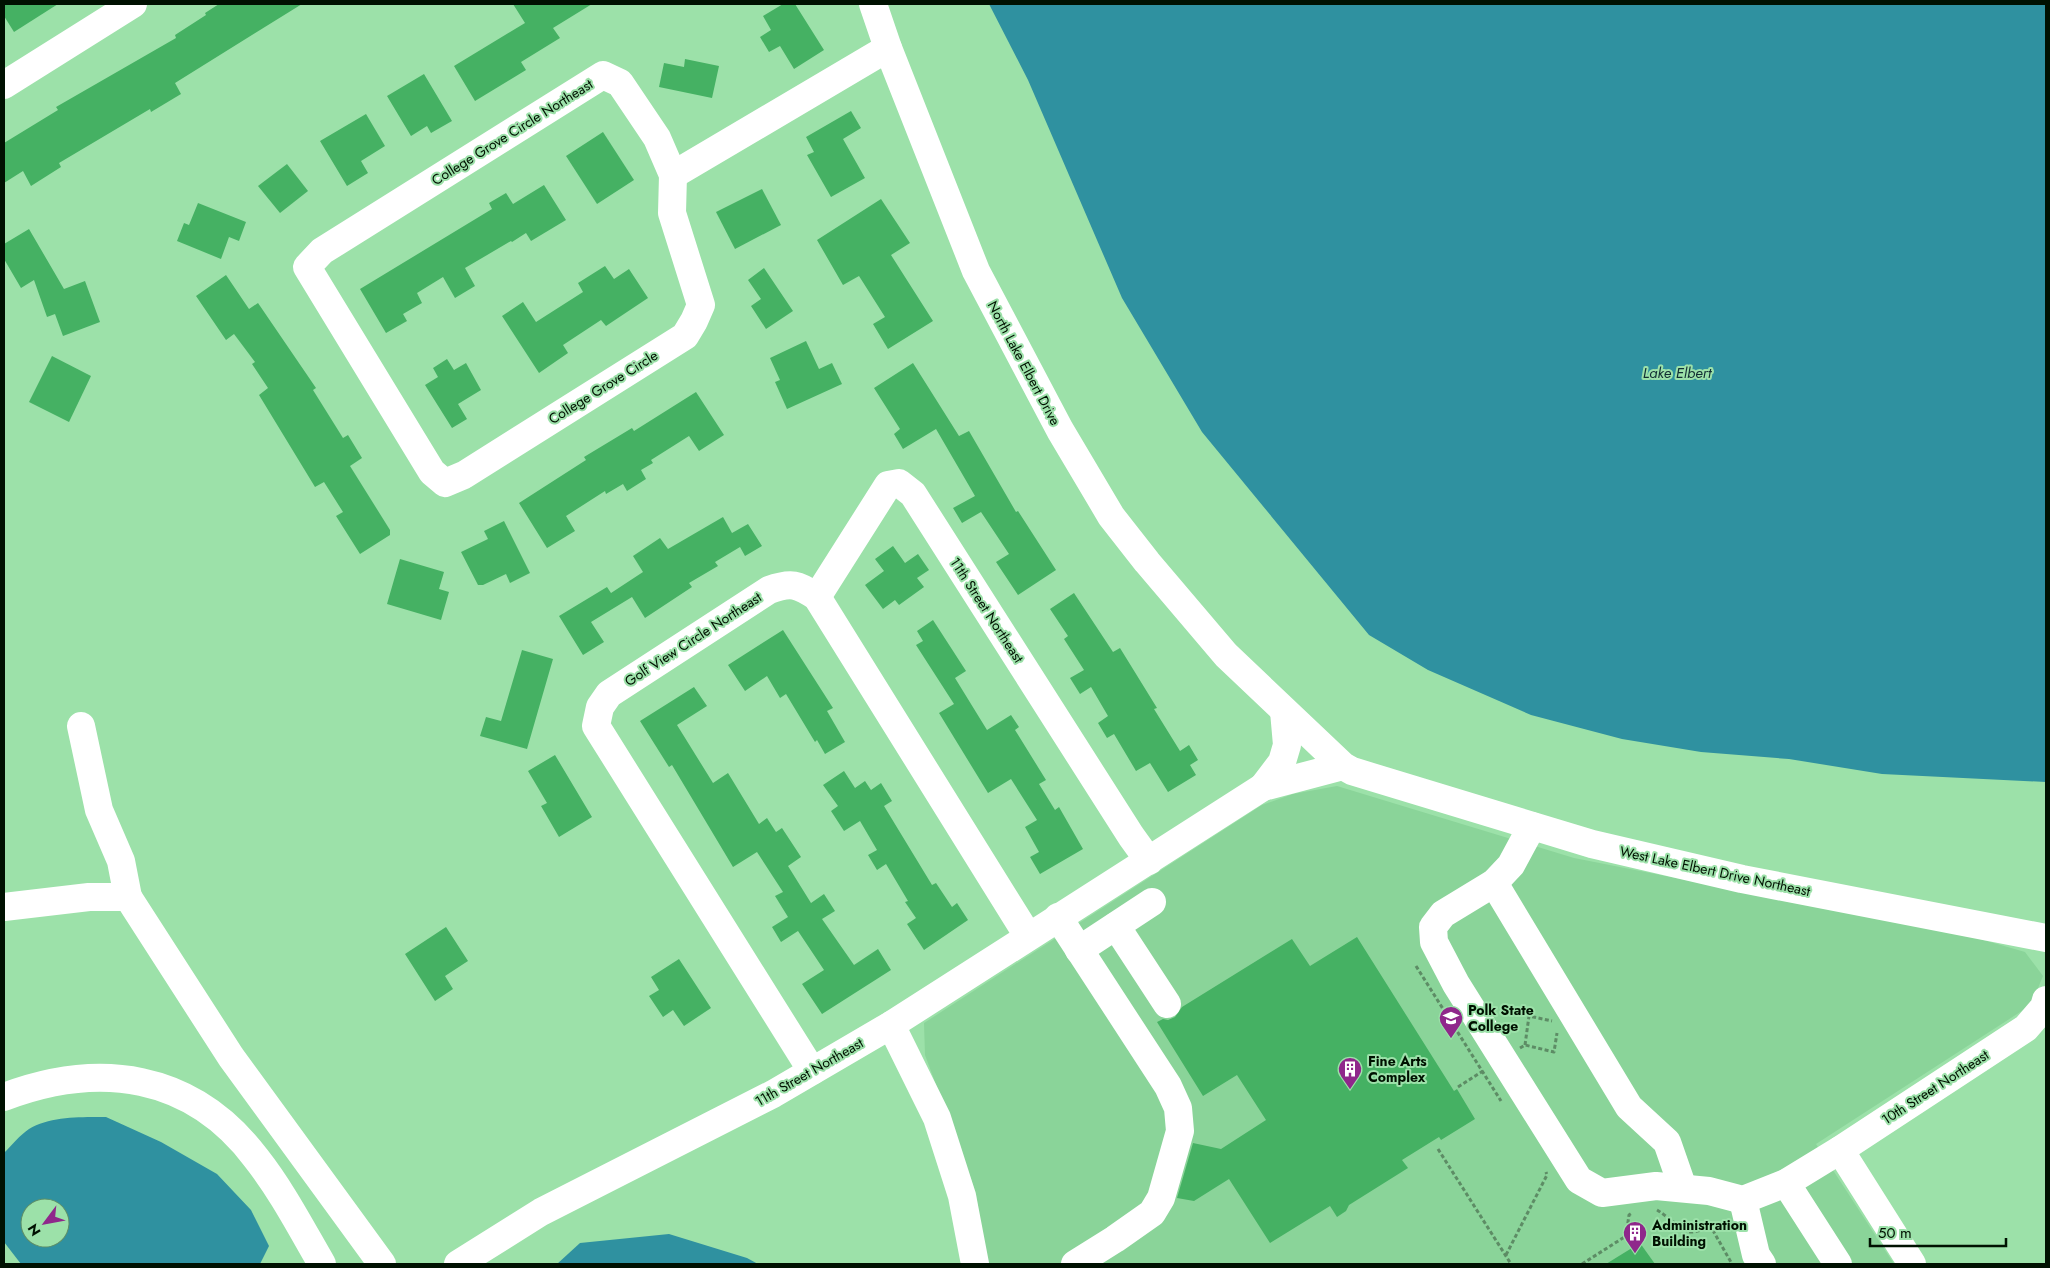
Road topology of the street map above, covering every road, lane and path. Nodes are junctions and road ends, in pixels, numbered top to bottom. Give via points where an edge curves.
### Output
1 (133, 4) edge
2 (873, 4) edge
3 (888, 48) junction
4 (4, 85) edge
5 (673, 175) junction
6 (398, 417) joint
7 (817, 597) junction
8 (1284, 711) junction
9 (81, 726) dead end
10 (1343, 766) junction
11 (1263, 787) junction
12 (1532, 826) junction
13 (1148, 861) junction
14 (1494, 883) junction
15 (128, 897) junction
16 (1152, 902) dead end
17 (4, 907) edge
18 (1058, 917) junction
19 (1116, 926) junction
20 (1028, 936) junction
21 (2046, 938) edge
22 (1079, 950) junction
23 (1416, 966) dead end
24 (2046, 1000) edge
25 (1167, 1004) dead end
26 (892, 1025) junction
27 (812, 1070) junction
28 (4, 1097) edge
29 (1505, 1109) dead end
30 (1438, 1149) dead end
31 (1840, 1150) junction
32 (1542, 1166) dead end
33 (1786, 1183) junction
34 (1683, 1188) junction
35 (1743, 1200) junction
36 (1638, 1209) dead end
37 (1651, 1209) dead end
38 (1506, 1256) junction
39 (322, 1264) edge
40 (382, 1264) edge
41 (458, 1264) edge
42 (975, 1264) edge
43 (1075, 1264) edge
44 (1511, 1264) edge
45 (1582, 1264) edge
46 (1732, 1264) edge
47 (1762, 1264) edge
48 (1838, 1264) edge
49 (1912, 1264) edge

1 - 4 street
2 - 3 street, North Lake Elbert Drive
3 - 5 street
3 - 8 street, North Lake Elbert Drive via 976,271 1060,430 1111,516 1226,655
5 - 6 street, College Grove Circle via 672,213 701,305 685,336 464,476 445,483 432,472
5 - 6 street, College Grove Circle Northeast via 657,138 620,83 603,75 322,251 307,267
7 - 13 street, 11th Street Northeast via 888,485 899,482 913,494
7 - 20 street, Golf View Circle Northeast
7 - 27 street, Golf View Circle Northeast via 801,586 785,584 769,590 608,694 600,707 596,726
8 - 10 street, North Lake Elbert Drive
8 - 11 street via 1287,745 1282,762
9 - 15 street via 100,810 121,861
10 - 11 street, 11th Street Northeast
10 - 12 street, West Lake Elbert Drive Northeast
11 - 13 street, 11th Street Northeast
12 - 14 street via 1511,865
12 - 21 street, West Lake Elbert Drive Northeast via 1592,844 1742,879
13 - 18 street, 11th Street Northeast
14 - 34 street via 1629,1107 1667,1142
14 - 34 street via 1443,914 1433,927 1434,942 1456,984 1579,1180 1602,1193 1656,1186
15 - 17 street via 88,897
15 - 40 street via 231,1057
16 - 19 street
18 - 20 street, 11th Street Northeast
18 - 22 street
19 - 22 street
19 - 25 street
20 - 26 street, 11th Street Northeast
22 - 43 street via 1168,1086 1178,1108 1180,1131 1161,1198 1152,1213
23 - 29 path
24 - 31 street, 10th Street Northeast via 2026,1028
26 - 27 street, 11th Street Northeast
26 - 42 street via 937,1118 962,1196
27 - 41 street, 11th Street Northeast via 773,1094 541,1212
28 - 39 street via 51,1083 116,1078 143,1081 188,1098 213,1114 256,1157
30 - 38 path
31 - 33 street, 10th Street Northeast
31 - 49 street
32 - 38 path via 1547,1174
33 - 35 street, 10th Street Northeast
33 - 48 street
34 - 35 street
35 - 47 street via 1756,1255
36 - 45 path via 1629,1215 1626,1236
37 - 46 path via 1667,1215 1690,1232 1711,1227
38 - 44 path

